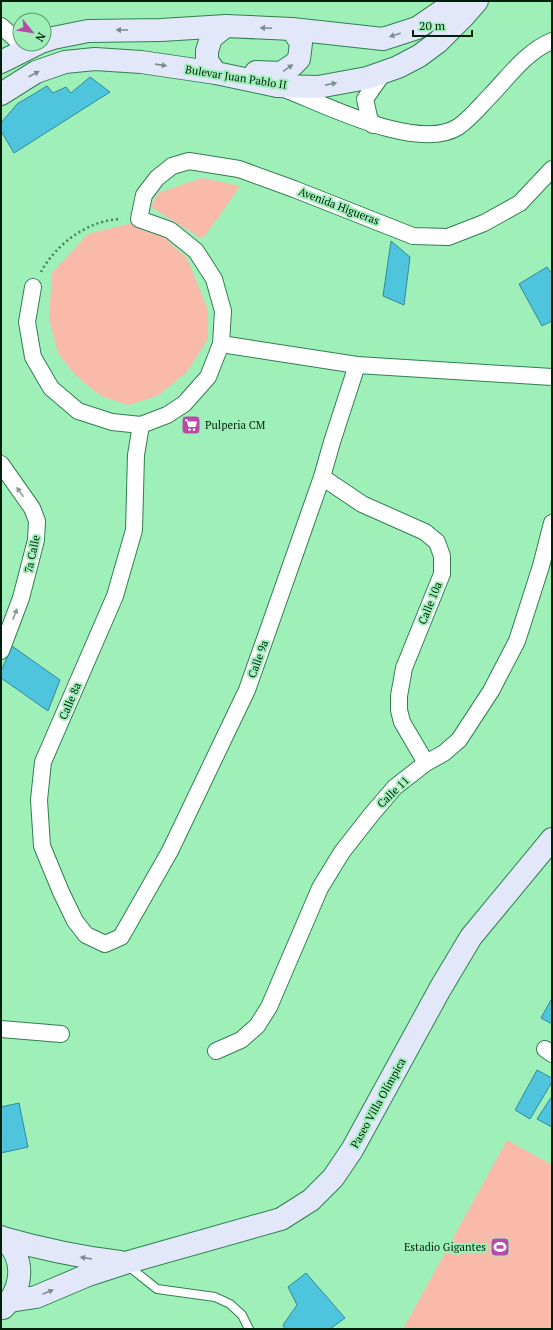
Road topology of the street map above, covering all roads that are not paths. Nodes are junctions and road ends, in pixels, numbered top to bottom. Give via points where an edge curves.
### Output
1 (451, 1) edge
2 (477, 1) edge
3 (1, 26) edge
4 (226, 26) junction
5 (292, 29) junction
6 (12, 33) edge
7 (52, 38) edge
8 (552, 40) edge
9 (17, 52) edge
10 (1, 62) edge
11 (384, 72) junction
12 (216, 73) junction
13 (238, 78) junction
14 (277, 86) junction
15 (1, 94) edge
16 (373, 124) junction
17 (552, 169) edge
18 (33, 287) road end
19 (221, 344) junction
20 (357, 365) junction
21 (552, 378) edge
22 (141, 425) junction
23 (1, 464) edge
24 (322, 477) junction
25 (552, 523) edge
26 (1, 651) edge
27 (426, 763) junction
28 (551, 841) edge
29 (121, 936) joint
30 (1, 1029) edge
31 (61, 1034) dead end
32 (216, 1051) dead end
33 (2, 1237) edge
34 (125, 1263) junction
35 (5, 1305) edge
36 (248, 1329) edge

1 -> 5 main road via 445,9 417,28 383,39
2 - 11 main road, Bulevar Juan Pablo II via 448,32 419,56
3 - 6 street
5 -> 4 main road
4 -> 7 main road via 88,31
4 - 12 main road via 211,38 207,51 207,61
13 -> 5 main road via 252,72 281,73 293,65 299,59 301,43
8 - 16 street via 530,54 471,116 457,127 436,135 404,132
9 - 10 main road
14 -> 11 main road, Bulevar Juan Pablo II via 318,87 367,78
11 - 16 street via 365,99
12 - 13 main road, Bulevar Juan Pablo II
15 -> 12 main road, Bulevar Juan Pablo II via 36,72 65,62 141,62
13 - 14 main road, Bulevar Juan Pablo II
14 - 16 street
17 - 19 street, Avenida Higueras via 520,203 484,223 448,236 413,236 239,169 189,161 172,166 144,195 140,219 170,230 200,257 214,279 223,311
18 - 22 street via 26,322 33,357 51,388 78,411 112,422
19 - 20 street
19 - 22 street via 208,377 184,404 167,415
20 - 21 street
20 - 24 street, Calle 9a
22 - 29 street, Calle 8a via 136,455 134,530 115,596 43,762 39,800 42,846 75,921 86,935 105,944
26 -> 23 street, 7a Calle via 21,598 36,540 37,521 32,508
24 - 27 street, Calle 10a via 362,504 425,532 437,542 442,556 442,574 404,668 398,696 402,722
24 - 29 street, Calle 9a via 246,690 170,851
25 - 27 street, Calle 11 via 517,640 491,691 459,740 444,753
27 - 32 street, Calle 11 via 395,787 342,852 320,888 269,1007 257,1026 241,1040
28 - 34 main road, Paseo Villa Olímpica via 471,937 352,1150 333,1178 311,1200 281,1219
30 - 31 street
34 -> 33 main road, Paseo Villa Olímpica via 83,1258
33 - 35 main road via 12,1248 18,1261 20,1275 17,1289
35 -> 34 main road, Paseo Villa Olímpica via 36,1297
34 - 36 lane via 157,1289 215,1297 230,1304 242,1316

